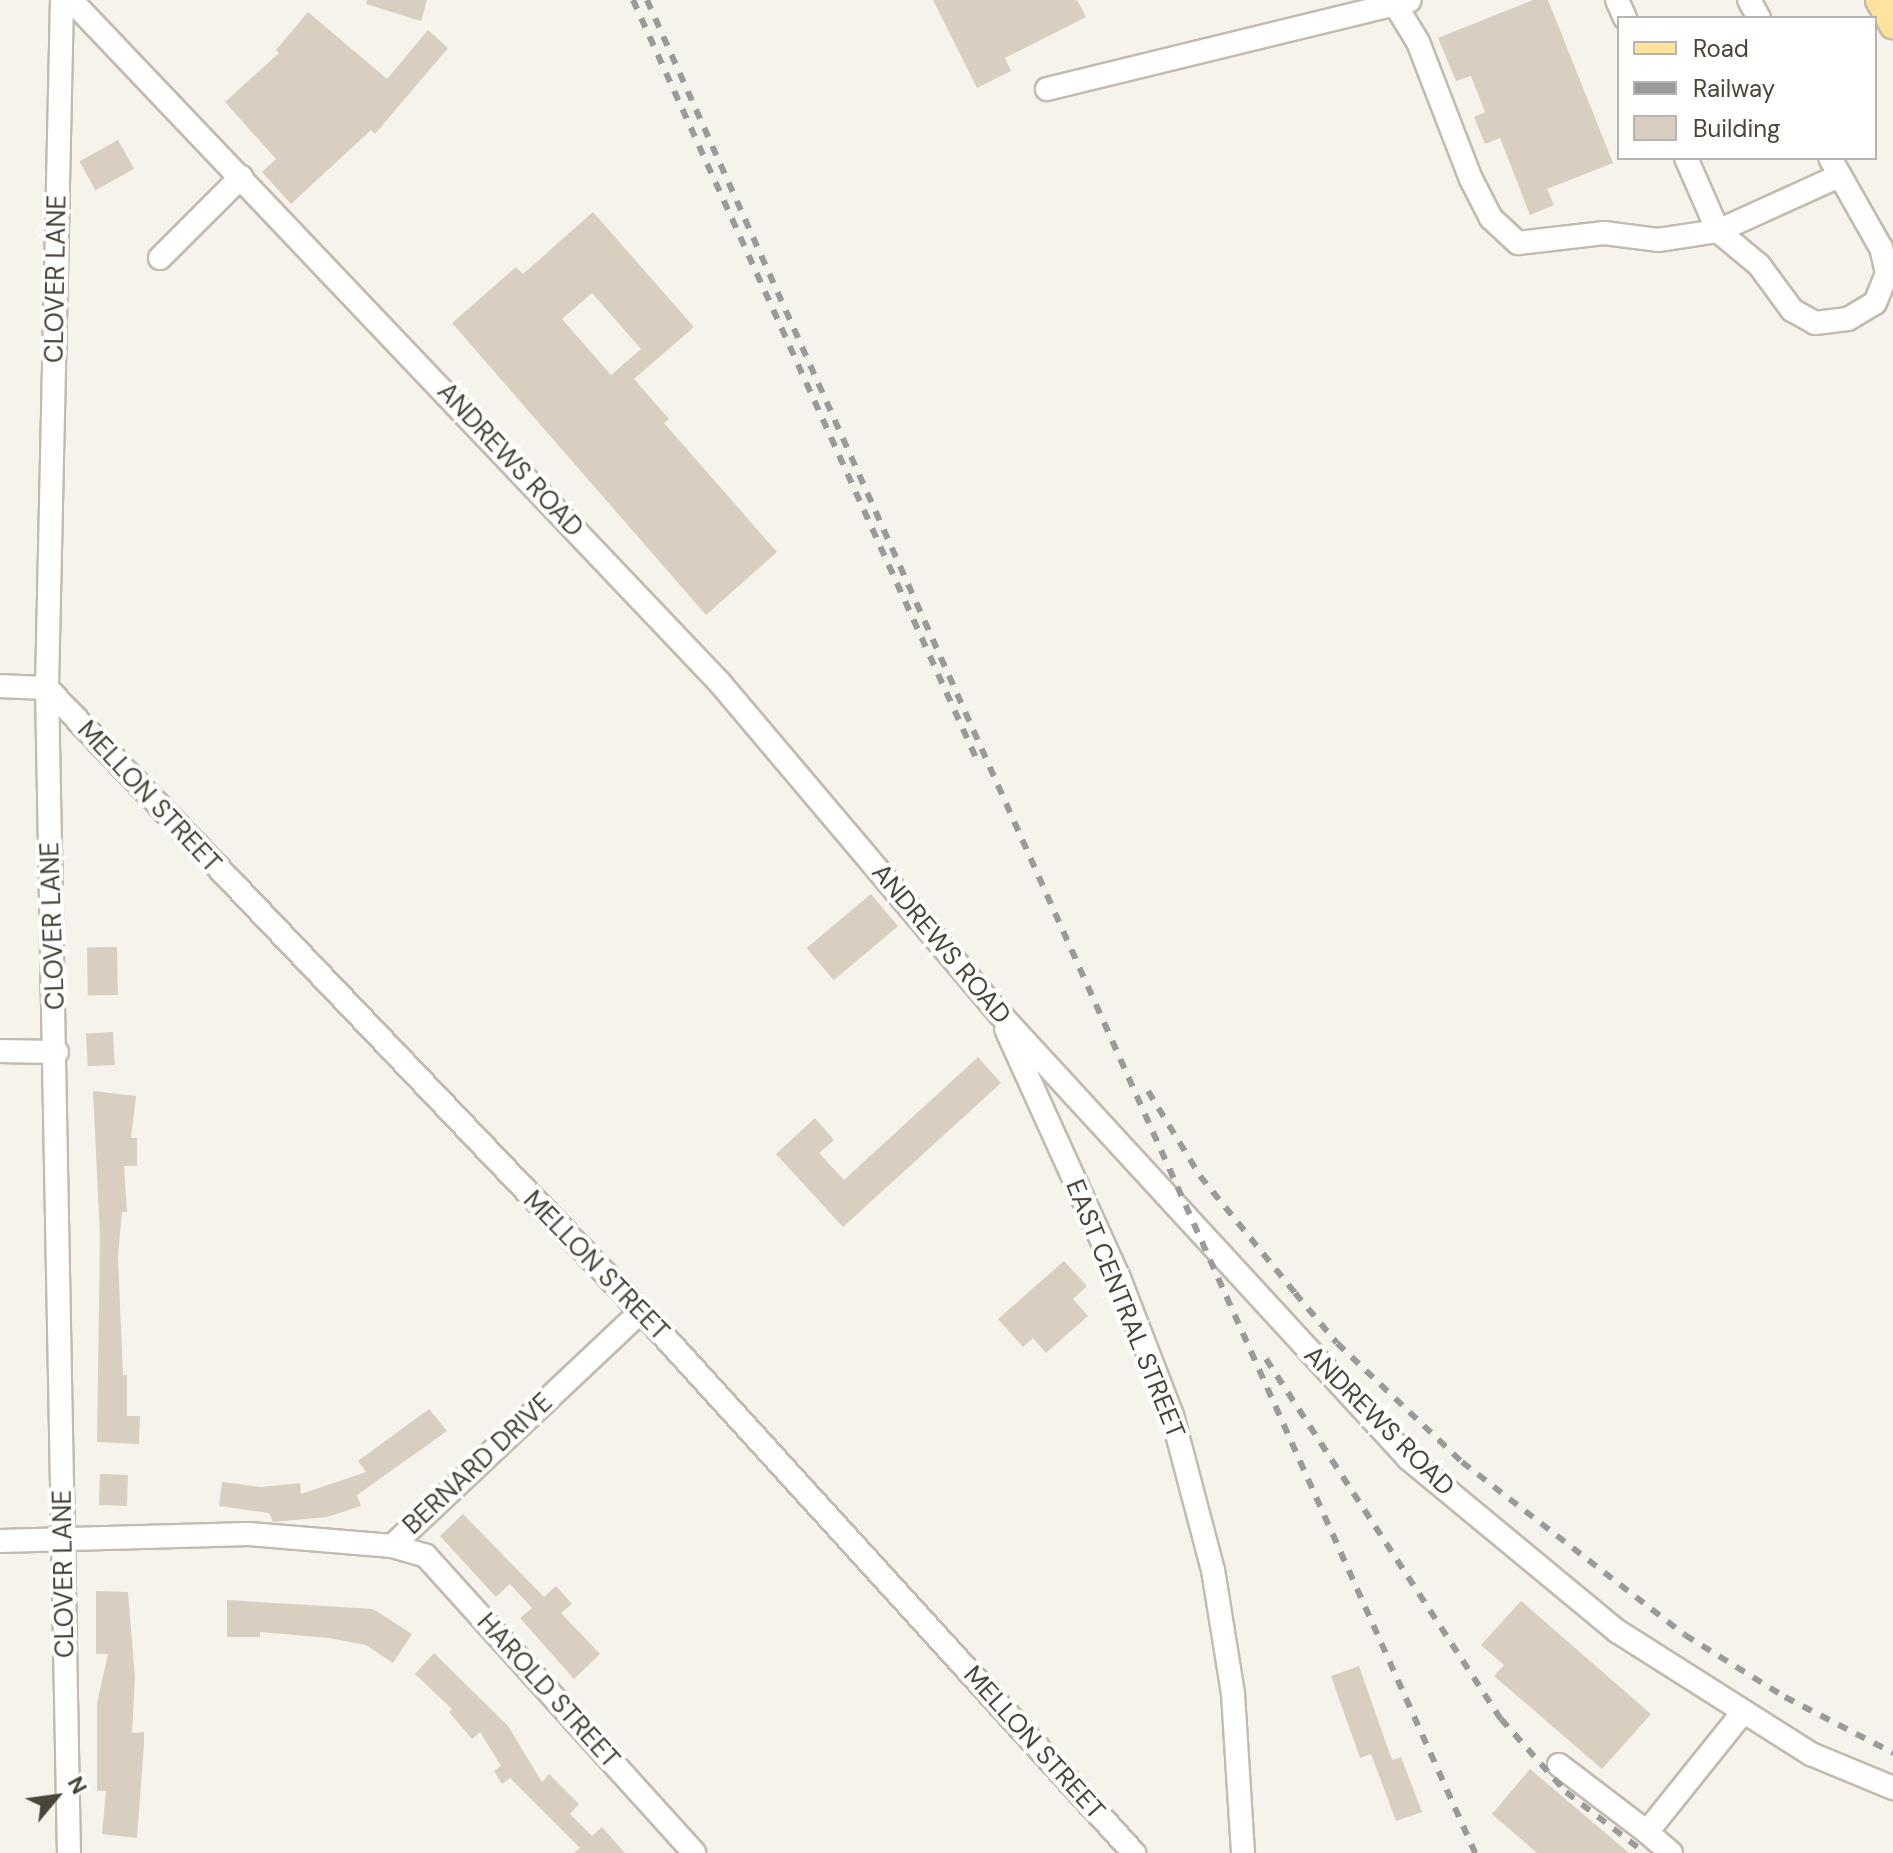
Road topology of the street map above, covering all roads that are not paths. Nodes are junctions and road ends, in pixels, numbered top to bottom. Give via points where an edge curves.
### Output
1 (62, 0) edge
2 (71, 0) edge
3 (1879, 0) edge
4 (1403, 3) edge
5 (1893, 25) edge
6 (1047, 89) dead end
7 (1687, 160) edge
8 (1835, 167) edge
9 (241, 177) junction
10 (1718, 231) junction
11 (160, 258) dead end
12 (0, 686) edge
13 (47, 688) junction
14 (999, 1013) junction
15 (0, 1051) edge
16 (57, 1052) junction
17 (641, 1311) junction
18 (0, 1541) edge
19 (63, 1543) junction
20 (392, 1546) junction
21 (1743, 1712) junction
22 (1559, 1765) dead end
23 (1893, 1788) edge
24 (1647, 1841) edge
25 (69, 1853) edge
26 (694, 1853) edge
27 (1134, 1853) edge
28 (1243, 1853) edge
29 (1671, 1853) edge

1 - 13 street, CLOVER LANE
2 - 9 street, ANDREWS ROAD
3 - 5 main road
4 - 6 street
4 - 10 street via 1471,179 1491,218 1518,243 1604,233 1658,240
7 - 10 street
8 - 10 street
8 - 10 street via 1881,248 1887,273 1875,303 1848,319 1815,323 1792,310 1759,265
9 - 11 street
9 - 14 street, ANDREWS ROAD via 720,683
12 - 13 street
13 - 16 street, CLOVER LANE
13 - 17 street, MELLON STREET
14 - 21 street, ANDREWS ROAD via 1409,1459 1617,1631
14 - 28 street, EAST CENTRAL STREET via 1119,1278 1172,1415 1216,1585 1233,1694
15 - 16 street
16 - 19 street, CLOVER LANE
17 - 20 street, BERNARD DRIVE
17 - 27 street, MELLON STREET
18 - 19 street, BERNARD DRIVE
19 - 20 street, BERNARD DRIVE via 249,1534
19 - 25 street, CLOVER LANE
20 - 26 street, HAROLD STREET via 426,1556
21 - 23 street, ANDREWS ROAD via 1811,1754
21 - 24 street
22 - 24 street
24 - 29 street

